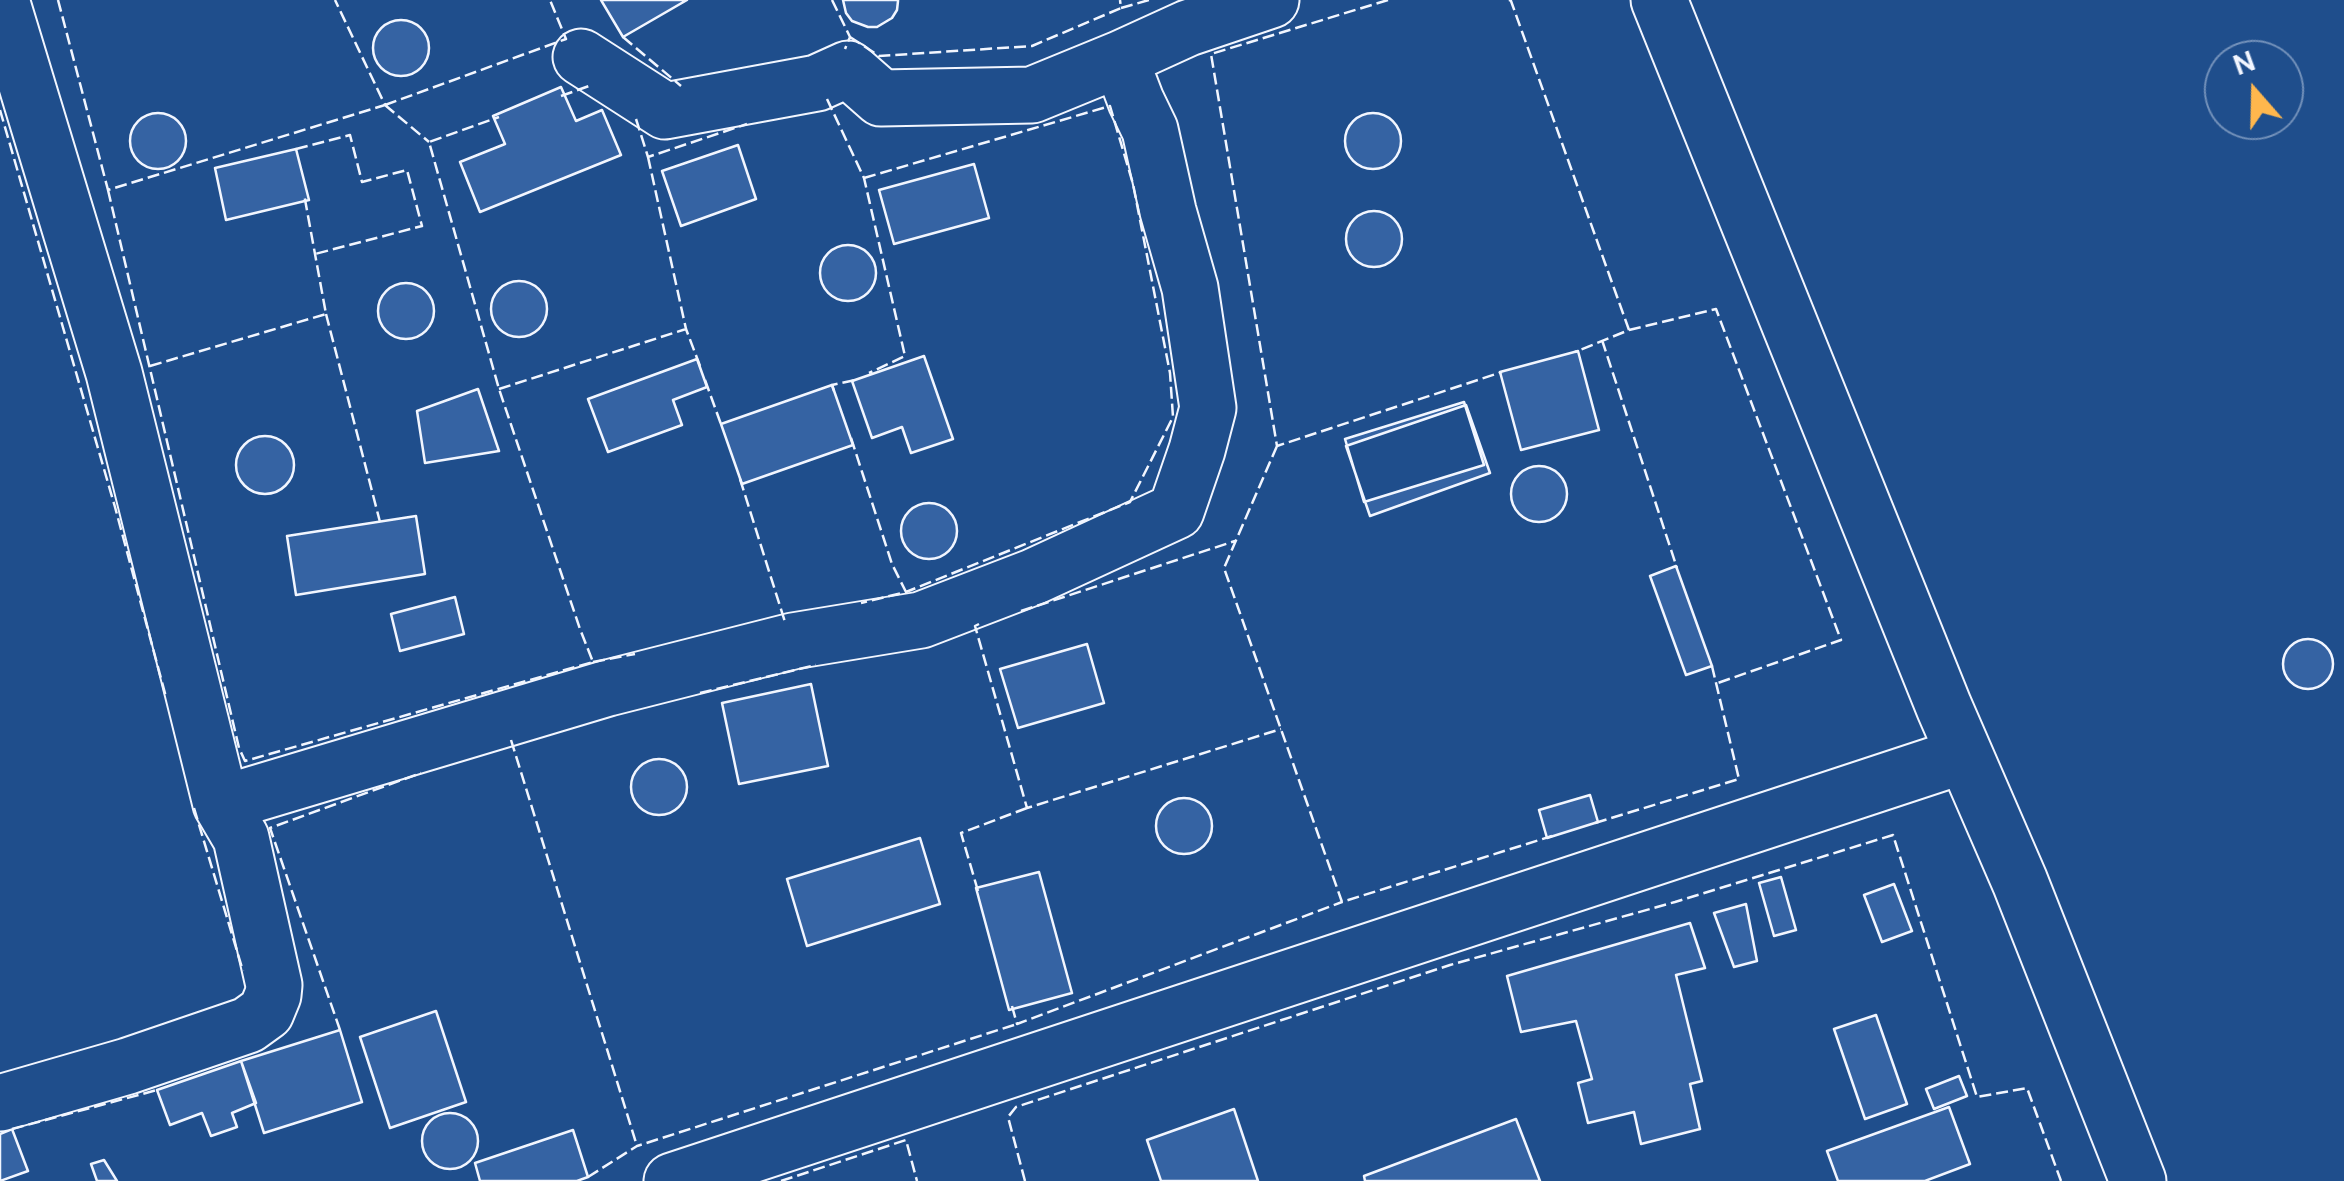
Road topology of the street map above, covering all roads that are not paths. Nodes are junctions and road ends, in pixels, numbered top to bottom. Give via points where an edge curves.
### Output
1 (1, 0) edge
2 (1271, 0) edge
3 (1659, 0) edge
4 (581, 57) dead end
5 (1120, 59) junction
6 (1966, 755) junction
7 (220, 804) junction
8 (0, 1102) edge
9 (672, 1181) edge
10 (2138, 1181) edge

1 - 7 street via 114,373
2 - 5 street
3 - 6 street
4 - 5 street via 665,111 818,83 848,68 881,98 1032,94
5 - 7 street via 1150,130 1190,288 1208,408 1176,511 921,620 794,641 608,688
6 - 9 street
6 - 10 street
7 - 8 street via 241,838 272,974 266,1012 146,1060

